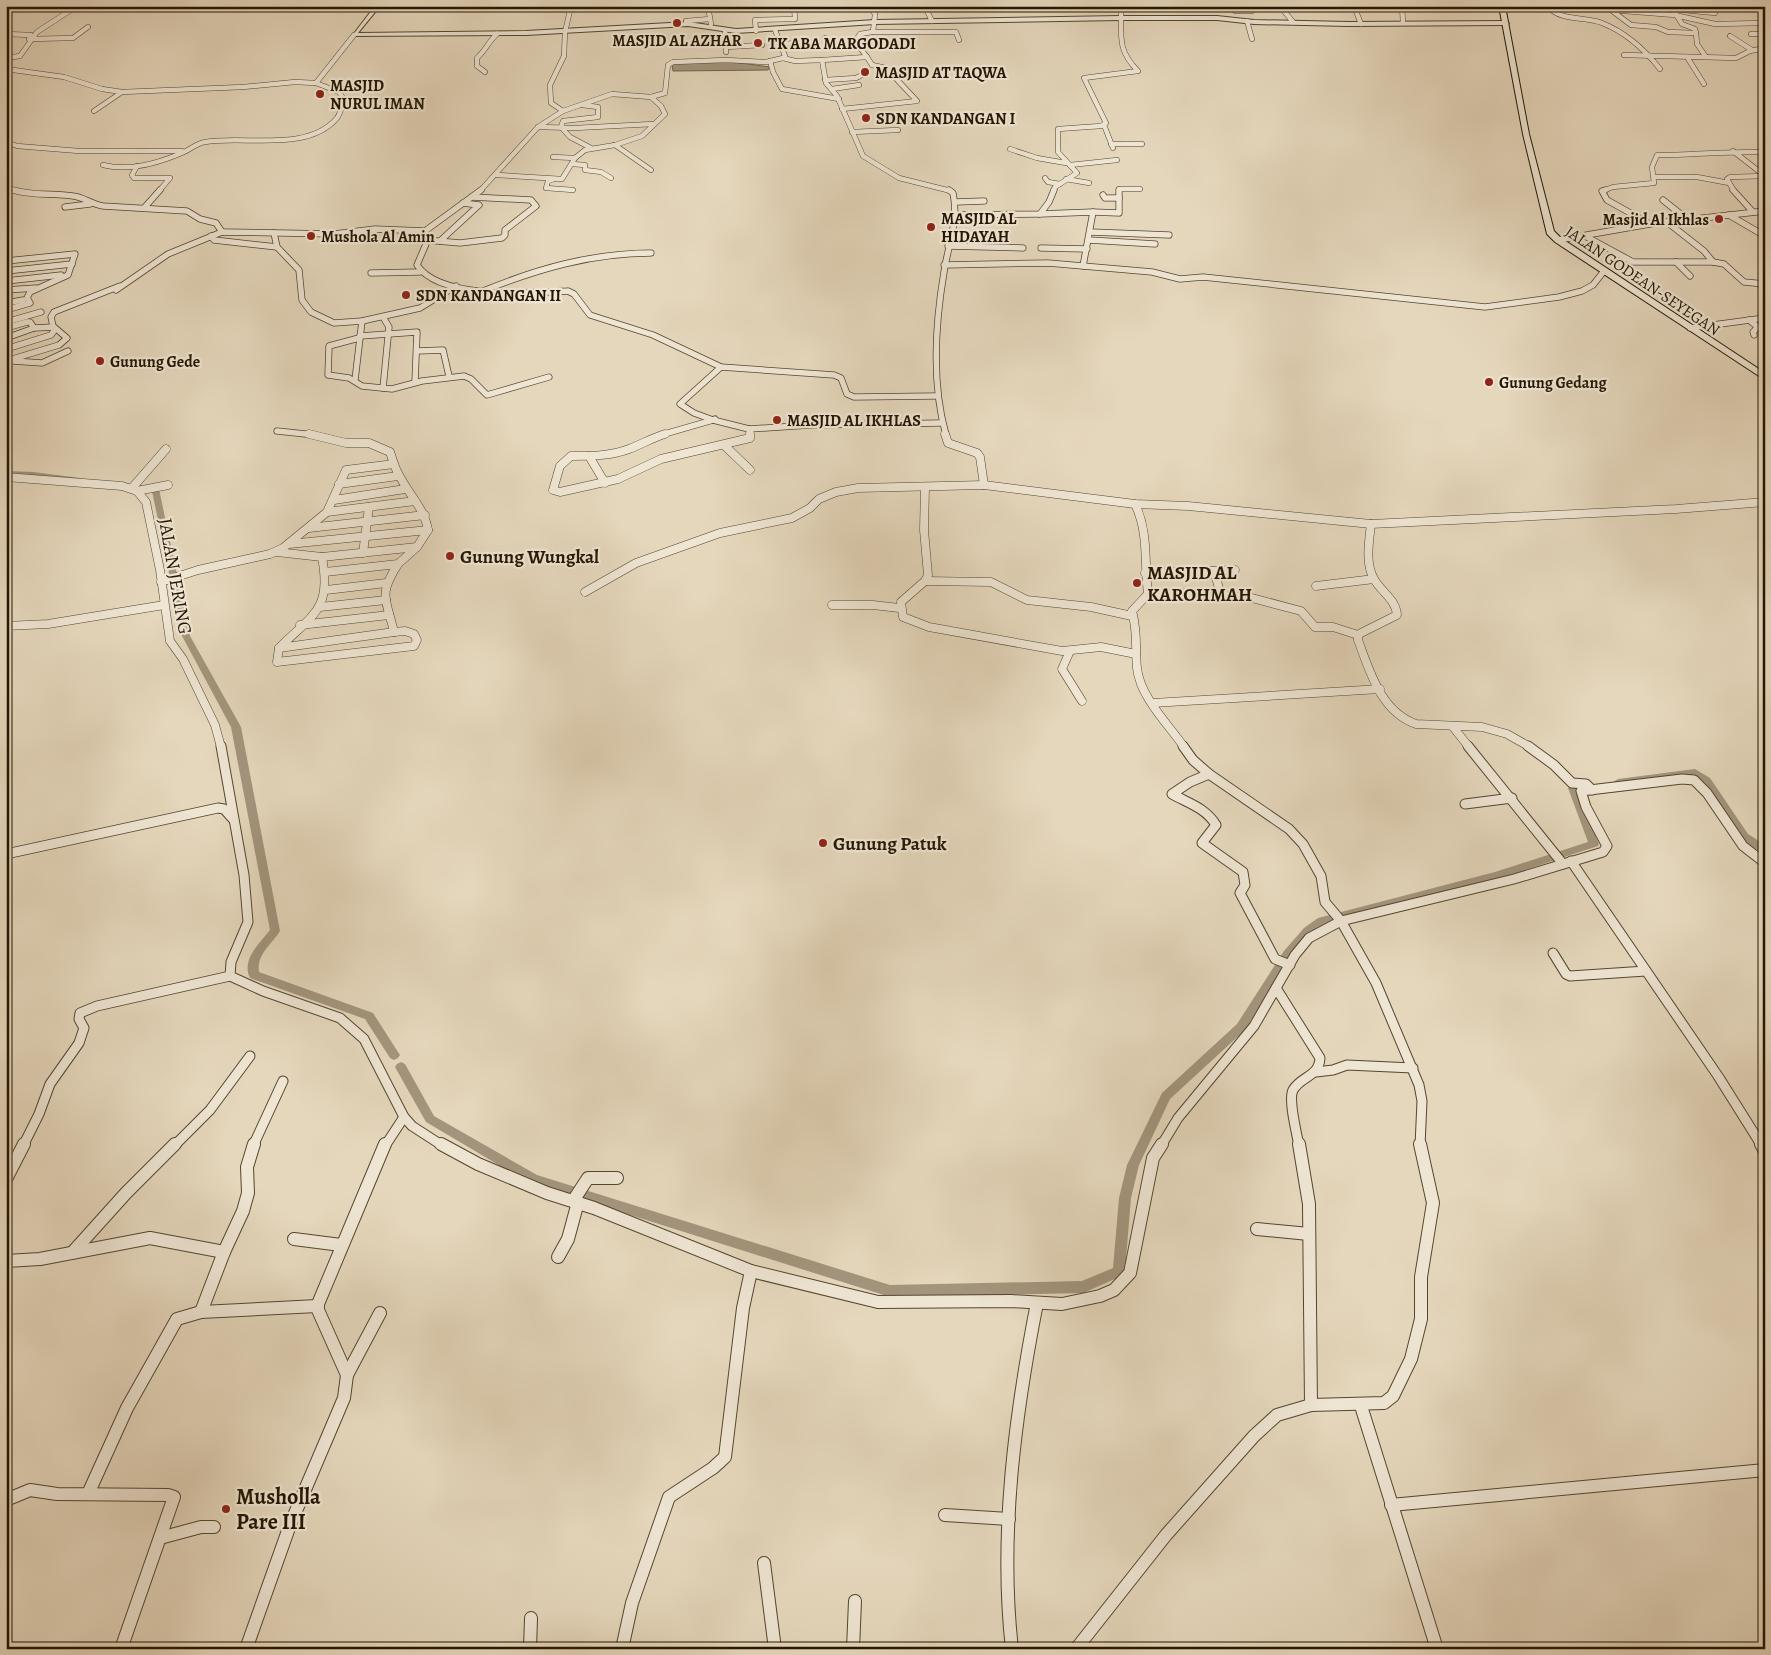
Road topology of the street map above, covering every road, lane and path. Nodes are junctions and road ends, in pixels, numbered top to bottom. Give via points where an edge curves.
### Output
1 (77, 6) edge
2 (378, 6) edge
3 (571, 6) edge
4 (708, 6) edge
5 (794, 6) edge
6 (870, 6) edge
7 (929, 6) edge
8 (1121, 6) edge
9 (1274, 6) edge
10 (1280, 6) edge
11 (1354, 6) edge
12 (1402, 6) edge
13 (1502, 6) edge
14 (1547, 6) edge
15 (1610, 8) edge
16 (1672, 8) edge
17 (1234, 9) edge
18 (1252, 11) dead end
19 (1715, 13) dead end
20 (1675, 15) junction
21 (1750, 17) dead end
22 (1765, 17) edge
23 (1120, 18) junction
24 (710, 19) junction
25 (795, 19) junction
26 (1238, 19) junction
27 (686, 21) dead end
28 (932, 21) junction
29 (1247, 21) junction
30 (875, 22) junction
31 (1293, 22) junction
32 (1506, 22) junction
33 (1627, 22) junction
34 (1403, 23) junction
35 (1765, 23) edge
36 (1361, 24) junction
37 (1603, 24) junction
38 (88, 27) dead end
39 (711, 27) junction
40 (810, 27) junction
41 (725, 30) junction
42 (775, 30) junction
43 (756, 31) junction
44 (565, 32) junction
45 (872, 32) junction
46 (904, 32) junction
47 (6, 34) edge
48 (497, 34) junction
49 (1696, 34) junction
50 (1751, 34) dead end
51 (1765, 34) edge
52 (354, 35) junction
53 (1730, 36) dead end
54 (30, 37) junction
55 (825, 38) dead end
56 (1252, 39) dead end
57 (854, 40) junction
58 (959, 40) dead end
59 (907, 41) dead end
60 (810, 42) dead end
61 (782, 44) junction
62 (762, 45) dead end
63 (726, 47) junction
64 (1765, 48) edge
65 (1752, 50) junction
66 (1624, 55) dead end
67 (1650, 56) junction
68 (1687, 57) junction
69 (1706, 57) junction
70 (6, 58) edge
71 (783, 58) junction
72 (867, 58) junction
73 (726, 60) junction
74 (822, 60) junction
75 (770, 61) junction
76 (6, 69) edge
77 (1660, 69) dead end
78 (485, 72) dead end
79 (862, 75) dead end
80 (825, 80) junction
81 (316, 83) junction
82 (1704, 84) dead end
83 (859, 85) dead end
84 (832, 89) junction
85 (122, 92) junction
86 (651, 97) junction
87 (838, 99) junction
88 (578, 105) junction
89 (842, 109) junction
90 (94, 110) dead end
91 (563, 111) junction
92 (548, 120) junction
93 (562, 124) junction
94 (653, 124) junction
95 (1104, 125) junction
96 (538, 127) junction
97 (898, 130) dead end
98 (278, 132) dead end
99 (852, 132) junction
100 (281, 139) junction
101 (6, 142) edge
102 (1142, 144) dead end
103 (130, 145) dead end
104 (615, 145) junction
105 (591, 148) junction
106 (1010, 149) dead end
107 (187, 151) junction
108 (1733, 151) junction
109 (116, 152) junction
110 (123, 152) junction
111 (1765, 152) edge
112 (553, 157) dead end
113 (575, 158) junction
114 (1117, 160) dead end
115 (572, 164) junction
116 (1068, 164) junction
117 (137, 166) junction
118 (651, 170) dead end
119 (497, 174) junction
120 (517, 176) junction
121 (1765, 176) edge
122 (1654, 177) junction
123 (612, 178) dead end
124 (1045, 178) dead end
125 (554, 179) junction
126 (1066, 179) junction
127 (567, 181) junction
128 (512, 182) dead end
129 (1765, 182) edge
130 (1089, 183) dead end
131 (1728, 183) junction
132 (1060, 184) junction
133 (6, 188) edge
134 (1140, 189) dead end
135 (1102, 195) dead end
136 (472, 197) junction
137 (1119, 198) junction
138 (1663, 200) dead end
139 (984, 201) dead end
140 (955, 202) junction
141 (463, 203) junction
142 (90, 204) junction
143 (65, 207) dead end
144 (144, 208) junction
145 (1765, 211) edge
146 (1093, 212) junction
147 (1754, 212) junction
148 (1040, 214) junction
149 (956, 215) junction
150 (1728, 215) junction
151 (1688, 220) junction
152 (1667, 222) junction
153 (1650, 224) junction
154 (425, 231) junction
155 (222, 232) junction
156 (1090, 232) junction
157 (274, 233) junction
158 (1169, 234) dead end
159 (211, 236) junction
160 (1585, 236) junction
161 (1765, 236) edge
162 (426, 240) junction
163 (1089, 240) junction
164 (1558, 240) junction
165 (440, 241) junction
166 (1155, 244) dead end
167 (948, 246) junction
168 (278, 247) junction
169 (1023, 248) dead end
170 (1042, 248) dead end
171 (1087, 249) junction
172 (651, 254) dead end
173 (6, 261) edge
174 (1676, 262) junction
175 (1714, 262) junction
176 (72, 264) junction
177 (944, 265) junction
178 (1082, 266) junction
179 (1604, 270) junction
180 (6, 271) edge
181 (420, 272) junction
182 (371, 273) dead end
183 (68, 274) junction
184 (1690, 276) dead end
185 (1173, 278) joint
186 (1180, 279) joint
187 (6, 281) edge
188 (1765, 284) edge
189 (122, 285) junction
190 (456, 286) junction
191 (37, 288) junction
192 (6, 290) edge
193 (116, 290) dead end
194 (483, 291) junction
195 (28, 299) junction
196 (6, 302) edge
197 (6, 310) edge
198 (41, 312) dead end
199 (383, 317) junction
200 (1765, 318) edge
201 (1749, 320) junction
202 (362, 321) junction
203 (6, 322) edge
204 (6, 328) edge
205 (34, 328) junction
206 (54, 328) junction
207 (1690, 328) junction
208 (389, 333) junction
209 (1754, 335) dead end
210 (359, 337) junction
211 (6, 338) edge
212 (6, 349) edge
213 (417, 350) junction
214 (68, 351) dead end
215 (9, 361) edge
216 (721, 367) junction
217 (449, 376) junction
218 (549, 377) dead end
219 (1765, 377) edge
220 (355, 380) junction
221 (415, 382) junction
222 (383, 388) junction
223 (936, 396) junction
224 (715, 419) junction
225 (941, 423) junction
226 (749, 429) junction
227 (277, 431) dead end
228 (724, 445) junction
229 (166, 449) dead end
230 (589, 456) junction
231 (394, 464) junction
232 (750, 470) dead end
233 (398, 476) junction
234 (6, 478) edge
235 (605, 483) junction
236 (339, 484) junction
237 (168, 485) dead end
238 (984, 485) junction
239 (925, 487) junction
240 (138, 488) junction
241 (406, 489) junction
242 (334, 500) junction
243 (415, 501) junction
244 (1765, 502) edge
245 (1135, 504) junction
246 (369, 507) junction
247 (327, 512) junction
248 (425, 515) junction
249 (368, 522) junction
250 (1370, 524) junction
251 (309, 528) junction
252 (428, 530) junction
253 (366, 536) junction
254 (289, 544) junction
255 (417, 547) junction
256 (277, 552) junction
257 (363, 553) junction
258 (322, 557) junction
259 (398, 564) junction
260 (1235, 570) dead end
261 (1214, 571) junction
262 (325, 572) junction
263 (1145, 573) junction
264 (1374, 579) junction
265 (926, 581) junction
266 (161, 582) junction
267 (386, 583) junction
268 (1316, 586) dead end
269 (326, 590) junction
270 (585, 592) dead end
271 (1148, 594) junction
272 (1221, 595) junction
273 (386, 600) junction
274 (164, 605) junction
275 (832, 606) dead end
276 (320, 607) junction
277 (899, 608) junction
278 (389, 615) junction
279 (1132, 616) junction
280 (6, 626) edge
281 (300, 626) junction
282 (394, 632) junction
283 (1358, 636) junction
284 (279, 648) junction
285 (1070, 651) junction
286 (1136, 654) junction
287 (1380, 689) junction
288 (1082, 701) dead end
289 (1153, 703) junction
290 (1454, 727) junction
291 (1209, 774) junction
292 (1589, 788) junction
293 (1512, 798) junction
294 (1465, 804) dead end
295 (233, 819) junction
296 (6, 854) edge
297 (1564, 862) junction
298 (1765, 863) edge
299 (1340, 921) junction
300 (1553, 953) dead end
301 (1285, 963) junction
302 (1646, 971) junction
303 (230, 976) junction
304 (1276, 988) junction
305 (250, 1056) dead end
306 (1413, 1068) junction
307 (1316, 1072) junction
308 (283, 1081) dead end
309 (404, 1117) junction
310 (1765, 1151) edge
311 (617, 1178) dead end
312 (6, 1179) edge
313 (580, 1190) joint
314 (576, 1202) junction
315 (1257, 1230) dead end
316 (1310, 1234) junction
317 (294, 1239) dead end
318 (341, 1245) junction
319 (224, 1252) junction
320 (72, 1253) junction
321 (558, 1257) dead end
322 (6, 1261) edge
323 (751, 1271) junction
324 (1037, 1303) junction
325 (317, 1306) junction
326 (201, 1312) junction
327 (380, 1313) dead end
328 (170, 1329) joint
329 (347, 1375) junction
330 (1311, 1405) junction
331 (1361, 1406) junction
332 (1765, 1470) edge
333 (88, 1494) junction
334 (6, 1500) edge
335 (1391, 1505) junction
336 (944, 1515) dead end
337 (1009, 1519) junction
338 (214, 1527) dead end
339 (160, 1538) junction
340 (764, 1564) dead end
341 (855, 1601) dead end
342 (531, 1618) dead end
343 (120, 1649) edge
344 (246, 1649) edge
345 (530, 1649) edge
346 (622, 1649) edge
347 (775, 1649) edge
348 (853, 1649) edge
349 (1012, 1649) edge
350 (1076, 1649) edge
351 (1437, 1649) edge

1 - 54 street via 44,24
2 - 52 street
3 - 44 street
4 - 24 street
5 - 25 street
6 - 30 street
7 - 28 street
8 - 23 street
9 - 10 street
10 - 31 street
11 - 36 street
12 - 34 street
13 - 32 main road, JALAN GODEAN-SEYEGAN
14 - 37 street via 1555,14
15 - 20 street
15 - 33 street
16 - 19 street
16 - 20 street
17 - 18 street
17 - 26 street
20 - 35 street via 1715,24
20 - 49 street via 1682,24 1695,29
21 - 22 street
23 - 26 street
23 - 28 street
23 - 95 street via 1122,48 1128,63 1138,71 1084,78
24 - 27 street
24 - 39 street
25 - 40 street
25 - 43 street via 755,20
26 - 29 street
28 - 30 street
29 - 31 street
29 - 56 street
30 - 40 street
30 - 45 street
31 - 36 street
32 - 34 street
32 - 164 main road, JALAN GODEAN-SEYEGAN via 1526,134 1548,229
33 - 37 street
33 - 49 street
34 - 36 street
37 - 67 street via 1630,38
38 - 54 street via 73,38
39 - 41 street
39 - 44 street via 688,24
40 - 42 street
41 - 43 street
41 - 63 street
42 - 43 street
42 - 61 street
44 - 48 street
44 - 91 street via 564,56 550,85 551,103
45 - 46 street
45 - 57 street via 861,33
46 - 58 street via 956,32
46 - 59 street
47 - 54 street
48 - 52 street
48 - 78 street via 476,58 478,66
49 - 69 street via 1697,44
50 - 51 street
52 - 81 street
53 - 65 street
54 - 70 street via 20,56
55 - 57 street via 827,41
57 - 72 street
60 - 61 street
61 - 71 street
62 - 63 street
63 - 73 street
64 - 65 street
65 - 69 street via 1736,58
66 - 67 street
67 - 68 street
67 - 77 street
68 - 69 street
68 - 82 street
71 - 74 street
71 - 75 street
72 - 74 street
72 - 89 street via 870,64 886,68 917,101
73 - 75 street
73 - 86 street via 671,63 668,65 665,93
74 - 80 street
75 - 87 street via 782,89
76 - 85 street via 64,77
79 - 80 street
80 - 84 street
81 - 85 street via 295,80 247,89
81 - 100 street via 344,97 337,118 328,127 314,133
83 - 84 street
84 - 87 street
85 - 90 street
86 - 88 street via 612,94
86 - 94 street via 665,114
87 - 89 street
88 - 91 street
88 - 93 street via 598,107 598,117
89 - 99 street
91 - 92 street
92 - 93 street
92 - 96 street
93 - 94 street
93 - 96 street
93 - 105 street via 570,137
94 - 104 street via 642,136
95 - 102 street via 1112,146
95 - 116 street via 1059,128 1058,148
96 - 119 street
97 - 99 street
98 - 100 street
99 - 140 street via 860,153 881,169 904,180 950,190
100 - 107 street via 204,142
101 - 109 street via 22,147
103 - 110 street
104 - 105 street
104 - 118 street
105 - 113 street
106 - 116 street
107 - 110 street
107 - 117 street via 160,162
108 - 111 street
108 - 121 street
108 - 122 street via 1657,155 1652,167
109 - 110 street
109 - 117 street via 104,166
112 - 113 street
113 - 115 street
114 - 116 street
115 - 123 street via 585,165 584,170 602,172
115 - 127 street
116 - 126 street via 1077,173
117 - 144 street via 132,175 134,178 170,178
119 - 120 street
119 - 136 street
120 - 125 street
120 - 128 street
121 - 131 street via 1730,176 1726,178
122 - 131 street via 1697,177
122 - 153 street via 1653,184 1612,187 1602,191 1607,200
124 - 132 street via 1048,182
125 - 127 street
125 - 127 street via 548,181 546,188 575,192
126 - 130 street
126 - 132 street
129 - 131 street
131 - 147 street
132 - 148 street
133 - 142 street via 27,194 74,196
134 - 137 street via 1119,188
135 - 137 street
136 - 141 street
136 - 165 street via 531,200 536,206 505,230 502,238 460,243
137 - 146 street via 1120,213
138 - 151 street
139 - 140 street
140 - 149 street
141 - 154 street
141 - 165 street via 479,206
142 - 143 street
142 - 144 street
144 - 155 street via 193,213 216,224
145 - 147 street
146 - 148 street
146 - 156 street
147 - 150 street
148 - 149 street
149 - 167 street
150 - 151 street
150 - 161 street
151 - 152 street
152 - 153 street
152 - 175 street
153 - 160 street
154 - 157 street via 376,229 334,234
154 - 162 street
155 - 157 street
155 - 159 street
156 - 158 street
156 - 163 street
157 - 168 street
159 - 168 street via 214,240
159 - 189 street via 168,254
160 - 164 street
160 - 174 street via 1634,262
162 - 165 street
162 - 181 street via 417,262
163 - 166 street
163 - 171 street
164 - 179 main road, JALAN GODEAN-SEYEGAN
167 - 169 street
167 - 177 street
168 - 202 street via 299,270 301,298 311,312 336,323
170 - 171 street
171 - 178 street
172 - 194 street via 630,252 595,258 522,275
173 - 176 street via 75,254
174 - 175 street
174 - 184 street
175 - 188 street via 1727,266 1743,282
176 - 180 street
176 - 183 street
177 - 178 street via 1041,263
177 - 223 street via 939,298
178 - 185 street via 1152,272
179 - 186 street via 1593,285 1582,291 1485,307 1203,277
179 - 207 main road, JALAN GODEAN-SEYEGAN
181 - 182 street
181 - 190 street via 429,279
183 - 187 street
183 - 191 street
185 - 186 street
189 - 193 street
189 - 206 street via 54,312 51,317
190 - 194 street
190 - 199 street via 423,307
191 - 192 street
191 - 195 street via 30,292
194 - 216 street via 499,294 568,291 590,315 653,335
195 - 196 street
195 - 197 street via 30,303
198 - 203 street
199 - 202 street
199 - 208 street
200 - 201 street
201 - 207 street
201 - 209 street via 1758,327
202 - 210 street
204 - 205 street via 27,322
205 - 206 street
205 - 211 street
206 - 212 street via 51,335
206 - 215 street via 67,338 66,341
207 - 219 main road, JALAN GODEAN-SEYEGAN
208 - 210 street
208 - 213 street via 418,332
208 - 222 street
210 - 220 street
210 - 220 street via 328,347 327,374
213 - 217 street via 443,350
213 - 221 street
214 - 215 street via 46,362 30,365
216 - 223 street via 834,375 842,380 847,394 854,397
216 - 224 street via 680,404 692,413
217 - 218 street via 469,378 487,396
217 - 221 street
220 - 222 street via 362,386
221 - 222 street via 397,388
223 - 225 street
224 - 226 street
224 - 230 street via 648,439 629,449
225 - 226 street
225 - 238 street via 948,444 979,455
226 - 228 street via 750,438
227 - 231 street via 311,434 346,443 370,443 390,452
228 - 232 street
228 - 235 street via 662,459
229 - 240 street
230 - 235 street
230 - 235 street via 578,454 565,460 555,477 554,490 560,492
231 - 233 street
231 - 236 street via 348,469
233 - 236 street
233 - 241 street
234 - 240 street
236 - 242 street
237 - 240 street
238 - 239 street
238 - 245 street
239 - 265 street
239 - 270 street via 858,488 836,492 819,499 792,518 720,533 636,564
240 - 266 street, JALAN JERING via 146,502
241 - 242 street
241 - 243 street
242 - 247 street
243 - 246 street
243 - 248 street
244 - 250 street
245 - 250 street via 1188,506
245 - 263 street via 1144,530
246 - 247 street
246 - 249 street
247 - 251 street
248 - 249 street
248 - 252 street
249 - 251 street
249 - 253 street
250 - 264 street via 1369,564
251 - 254 street
252 - 253 street
252 - 255 street
253 - 254 street
253 - 257 street
254 - 256 street
255 - 257 street
255 - 259 street
256 - 258 street
256 - 266 street
257 - 258 street
258 - 262 street
259 - 262 street
259 - 267 street
260 - 261 street
261 - 263 street
261 - 272 street
262 - 269 street
263 - 271 street
264 - 268 street
264 - 283 street via 1395,604 1397,616
265 - 277 street via 901,599
265 - 279 street via 990,582 1026,600 1091,607
266 - 274 street, JALAN JERING
267 - 269 street
267 - 273 street
269 - 276 street
271 - 272 street
271 - 279 street via 1135,606
272 - 283 street via 1256,599 1301,611 1314,627 1333,626
273 - 276 street
273 - 278 street
274 - 280 street via 48,624
274 - 295 street, JALAN JERING via 170,641 183,659 215,725
275 - 277 street
276 - 281 street
277 - 285 street via 903,617 929,627
278 - 281 street
278 - 282 street
279 - 286 street via 1137,630
281 - 284 street
282 - 284 street
282 - 284 street via 411,633 416,636 416,643 402,649 277,662
283 - 287 street
285 - 286 street via 1101,647
285 - 288 street via 1062,670
286 - 289 street via 1139,680
287 - 289 street
287 - 290 street via 1387,704 1404,721 1429,727
289 - 291 street via 1193,760
290 - 292 street via 1483,727 1534,747 1574,784
290 - 293 street
291 - 299 street via 1289,829 1303,844 1321,876 1325,902
291 - 301 street via 1172,794 1213,818 1216,825 1202,843 1243,872 1245,885 1240,894 1275,959
292 - 297 street via 1581,791 1606,849
292 - 298 street via 1694,780 1707,793 1743,846
293 - 294 street
293 - 297 street
295 - 296 street via 224,809 218,808
295 - 303 street, JALAN JERING via 244,875 248,922 231,962
297 - 299 street via 1514,879
297 - 302 street
299 - 301 street via 1309,938
299 - 306 street via 1376,983 1404,1055
300 - 302 street via 1570,976
301 - 304 street
302 - 310 street
303 - 309 street via 340,1018 364,1039 374,1053 388,1089
303 - 312 street via 80,1012 79,1019 84,1028 82,1037 50,1084
304 - 307 street via 1320,1058 1321,1064
304 - 324 street via 1254,1026 1178,1118 1153,1158 1137,1245 1125,1280 1114,1290 1084,1301
305 - 320 street via 210,1110 126,1193
306 - 307 street via 1347,1065
306 - 331 street via 1422,1101 1420,1150 1433,1203 1421,1277 1421,1319 1411,1359 1393,1396 1384,1404
307 - 316 street via 1294,1086 1291,1097 1309,1204
308 - 319 street via 254,1145 247,1167 248,1193 243,1212
309 - 314 street via 429,1138 478,1164
309 - 318 street via 381,1151
311 - 313 street via 588,1178
313 - 314 street
314 - 321 street via 566,1246
314 - 323 street
315 - 316 street
316 - 330 street
317 - 318 street
318 - 325 street
319 - 320 street via 150,1238
319 - 326 street
320 - 322 street
323 - 324 street via 878,1302
323 - 346 street via 743,1308 726,1457 669,1497 632,1603
324 - 337 street via 1023,1374
325 - 326 street
325 - 329 street
326 - 328 street via 183,1316
327 - 329 street
328 - 333 street via 127,1408
329 - 344 street via 344,1398 290,1525
330 - 331 street
330 - 350 street via 1277,1415 1254,1436 1166,1535
331 - 335 street
332 - 335 street
333 - 334 street via 30,1490
333 - 339 street via 173,1496
335 - 351 street
336 - 337 street
337 - 349 street
338 - 339 street
339 - 343 street
340 - 347 street
341 - 348 street
342 - 345 street

